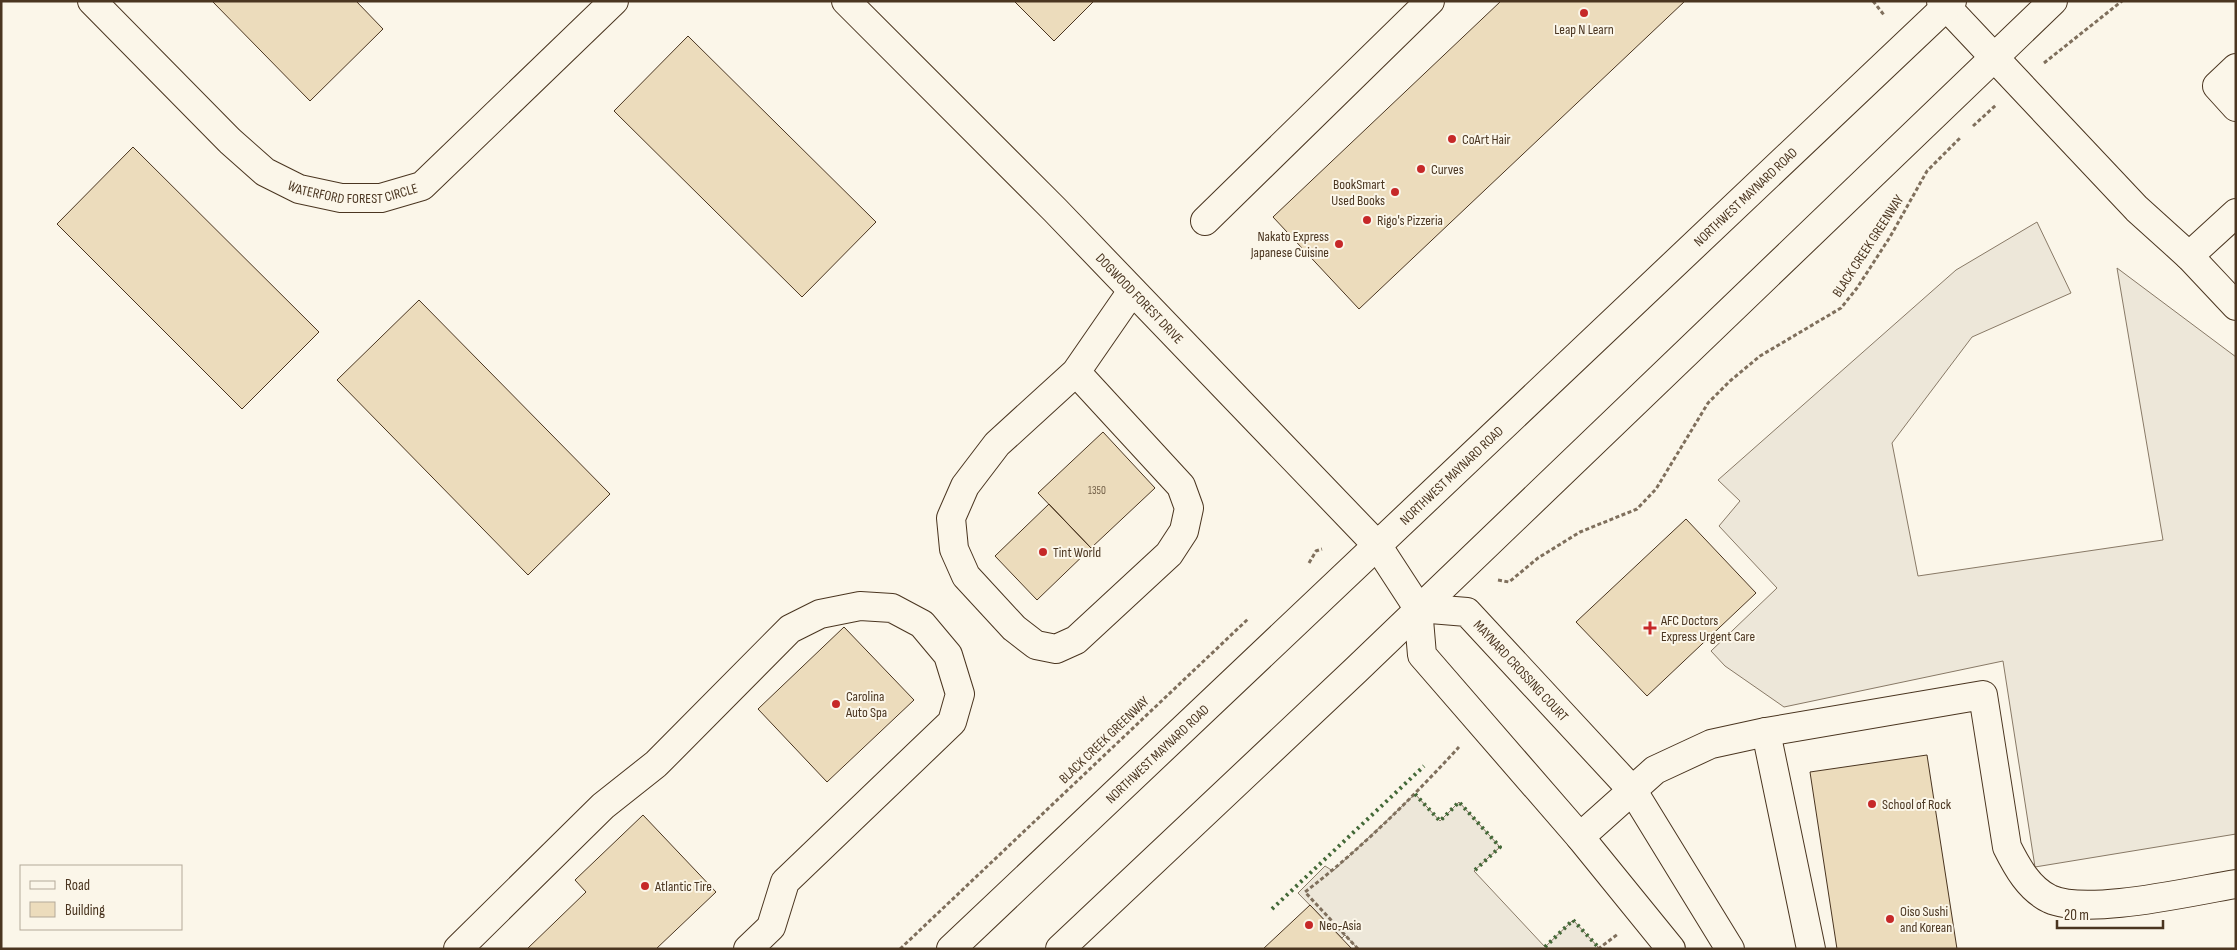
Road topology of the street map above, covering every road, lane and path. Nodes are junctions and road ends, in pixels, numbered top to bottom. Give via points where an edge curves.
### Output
1 (92, 1) edge
2 (614, 1) edge
3 (846, 1) edge
4 (1430, 1) edge
5 (1873, 1) edge
6 (2053, 1) edge
7 (2122, 1) edge
8 (1947, 3) edge
9 (1884, 15) dead end
10 (2067, 43) dead end
11 (1995, 56) junction
12 (2236, 68) edge
13 (2236, 107) edge
14 (1973, 126) dead end
15 (2236, 213) edge
16 (1205, 221) dead end
17 (2189, 256) junction
18 (1132, 291) junction
19 (2236, 306) edge
20 (1076, 372) junction
21 (1377, 545) junction
22 (1322, 549) dead end
23 (1308, 566) dead end
24 (1498, 580) dead end
25 (1418, 608) junction
26 (1254, 614) dead end
27 (1766, 732) junction
28 (1459, 747) dead end
29 (1633, 791) junction
30 (1580, 837) junction
31 (2236, 884) edge
32 (1618, 934) dead end
33 (458, 949) edge
34 (748, 949) edge
35 (900, 949) edge
36 (951, 949) edge
37 (1060, 949) edge
38 (1358, 949) edge
39 (1598, 949) edge
40 (1671, 949) edge
41 (1730, 949) edge
42 (1811, 949) edge

1 - 2 main road, WATERFORD FOREST CIRCLE via 265,172 299,188 341,198 381,198 422,186
3 - 18 main road, DOGWOOD FOREST DRIVE
4 - 16 main road
5 - 9 path
6 - 11 main road
7 - 10 path
8 - 11 main road
8 - 21 main road, NORTHWEST MAYNARD ROAD
11 - 17 main road via 2137,209
11 - 25 main road
12 - 13 main road via 2216,86
14 - 24 path, BLACK CREEK GREENWAY via 1927,171 1885,244 1841,308 1760,356 1730,381 1708,403 1656,489 1637,509 1580,532 1538,558 1508,582
15 - 17 main road
17 - 19 main road
18 - 20 main road
18 - 21 main road, DOGWOOD FOREST DRIVE
20 - 20 main road via 1181,486 1189,508 1184,531 1170,554 1076,640 1056,649 1036,645 1014,628 966,576 954,549 951,518 965,486 997,444
21 - 25 main road, DOGWOOD FOREST DRIVE
21 - 36 main road, NORTHWEST MAYNARD ROAD
22 - 23 path via 1316,551
25 - 29 main road, MAYNARD CROSSING COURT via 1467,612
25 - 30 main road via 1422,655
25 - 37 main road
26 - 35 path, BLACK CREEK GREENWAY
27 - 29 main road via 1711,744 1655,770
27 - 31 main road via 1983,695 2007,847 2032,886 2050,899 2077,906 2125,902
27 - 42 main road
28 - 38 path via 1415,794 1305,892
29 - 30 main road
29 - 41 main road, MAYNARD CROSSING COURT
30 - 40 main road
32 - 39 path
33 - 34 main road via 603,806 656,764 790,629 820,614 860,606 892,608 922,624 948,655 960,694 952,722 785,882 772,927

